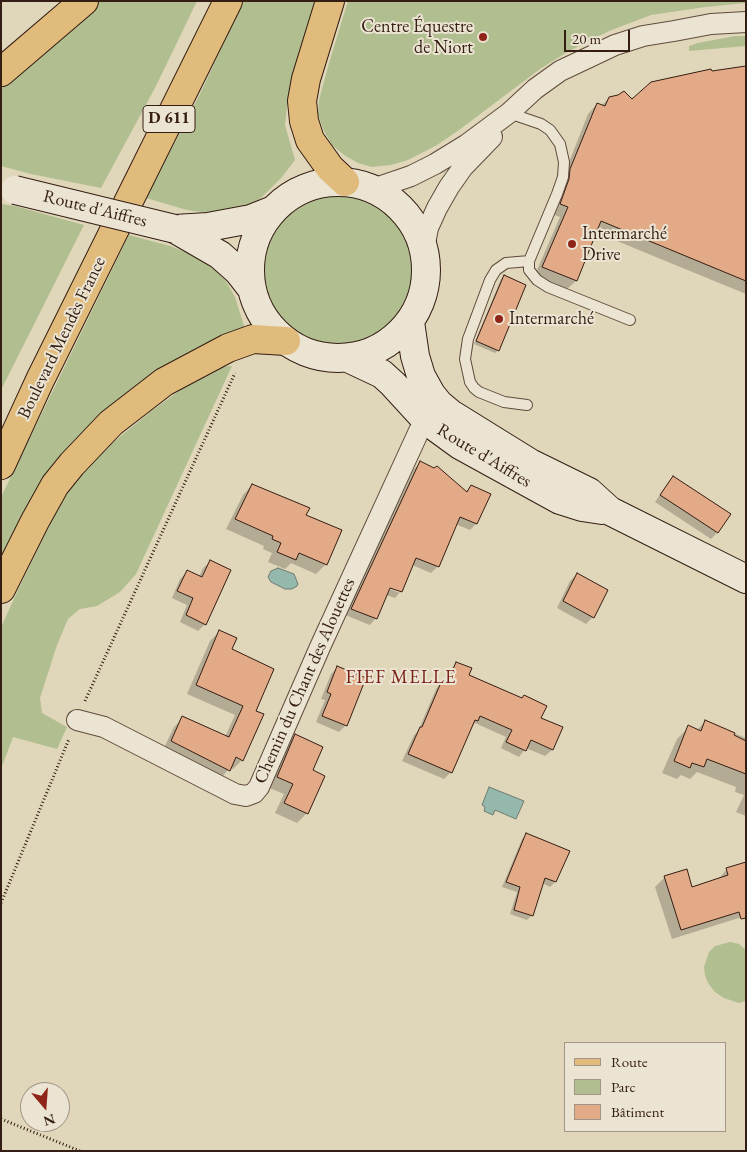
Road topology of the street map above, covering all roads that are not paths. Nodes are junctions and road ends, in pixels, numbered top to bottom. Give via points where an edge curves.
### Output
1 (84, 1) edge
2 (213, 1) edge
3 (228, 1) edge
4 (330, 1) edge
5 (746, 22) edge
6 (1, 72) edge
7 (509, 113) junction
8 (345, 182) junction
9 (6, 187) edge
10 (373, 189) junction
11 (271, 211) junction
12 (175, 228) junction
13 (104, 236) junction
14 (424, 249) junction
15 (529, 260) junction
16 (252, 289) junction
17 (630, 320) dead end
18 (410, 322) junction
19 (286, 341) junction
20 (348, 358) junction
21 (528, 405) dead end
22 (427, 421) junction
23 (1, 432) edge
24 (1, 465) edge
25 (610, 511) junction
26 (746, 578) edge
27 (1, 589) edge
28 (77, 720) road end

1 - 6 main road
2 - 13 main road, D 611
3 - 13 main road, D 611
4 - 8 main road via 302,101 310,140 330,168
5 - 7 street via 658,33 615,45 560,72
7 - 10 street via 435,164
7 - 14 street via 450,187 428,228
7 - 15 lane via 550,130 560,144 564,162 558,194
8 - 10 main road
8 - 11 main road via 303,189
9 - 12 main road, Route d'Aiffres, bridge
10 - 14 main road via 406,212
11 - 12 main road, Route d'Aiffres via 251,219 208,227
11 - 16 main road via 258,232 252,251
12 - 16 main road, Route d'Aiffres via 220,255
13 - 23 main road, Boulevard Mendès France / D 611 via 20,388
13 - 24 main road, Boulevard Mendès France / D 611
14 - 18 main road via 425,289
15 - 17 lane via 532,276 548,287
15 - 21 lane via 506,263 496,270 468,339 465,359 470,382 479,392 504,402
16 - 19 main road via 264,318
18 - 20 main road via 396,338 381,347
18 - 25 main road, Route d'Aiffres via 421,376 439,404 530,463 589,492
19 - 20 main road via 316,356
19 - 27 main road via 253,339 228,348 164,382 111,423 55,485
20 - 22 main road, Route d'Aiffres via 382,374
22 - 25 main road, Route d'Aiffres via 460,445 560,500
22 - 28 street, Chemin du Chant des Alouettes via 419,431 254,793 246,796 235,794 104,727
25 - 26 main road, Route d'Aiffres

